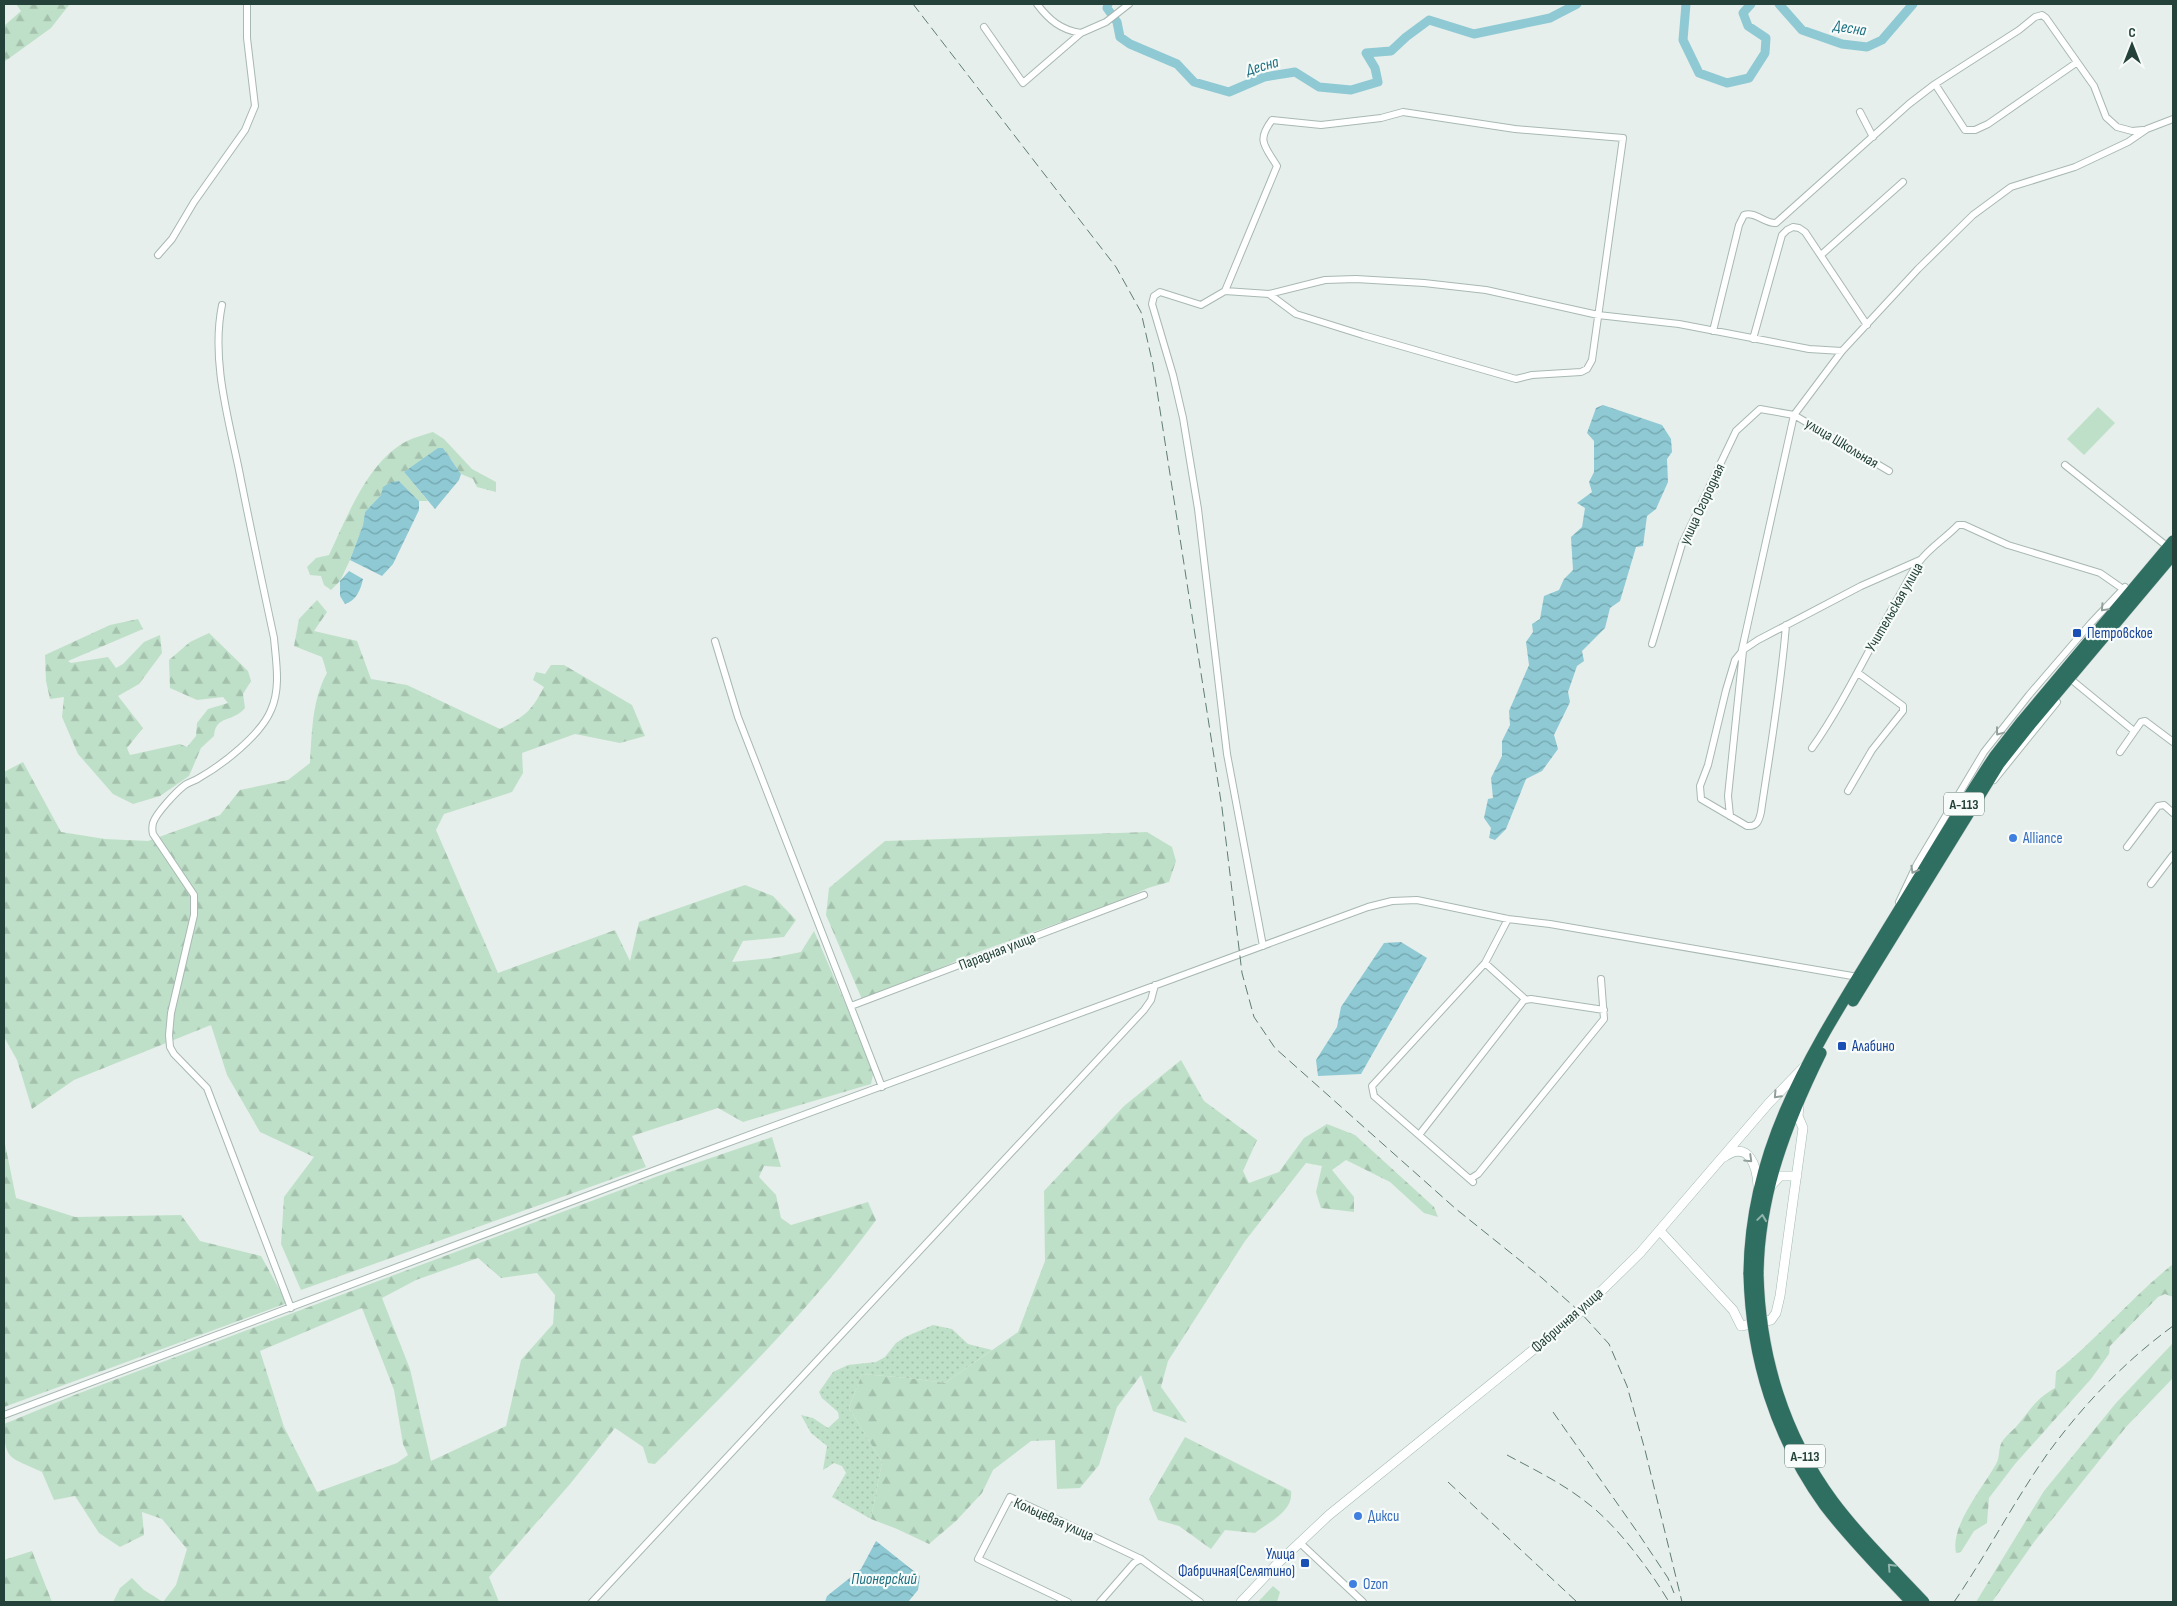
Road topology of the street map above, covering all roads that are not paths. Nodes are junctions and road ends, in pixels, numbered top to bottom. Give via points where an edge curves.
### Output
1 (247, 4) edge
2 (1037, 4) edge
3 (1129, 4) edge
4 (984, 27) dead end
5 (1081, 33) junction
6 (2076, 63) junction
7 (1936, 84) junction
8 (1860, 112) dead end
9 (2173, 119) edge
10 (2147, 129) junction
11 (1874, 137) junction
12 (1902, 182) dead end
13 (1821, 255) junction
14 (158, 256) dead end
15 (1225, 290) junction
16 (1269, 294) junction
17 (222, 305) dead end
18 (1598, 315) junction
19 (1867, 324) junction
20 (1713, 331) junction
21 (1754, 339) junction
22 (1842, 351) junction
23 (1794, 415) junction
24 (2065, 465) dead end
25 (1889, 471) dead end
26 (2171, 548) edge
27 (1920, 560) junction
28 (2164, 566) junction
29 (2142, 578) junction
30 (2123, 589) junction
31 (1786, 625) junction
32 (715, 641) dead end
33 (1652, 644) dead end
34 (1742, 652) junction
35 (1858, 673) junction
36 (2073, 681) junction
37 (2134, 731) junction
38 (2173, 742) edge
39 (1812, 748) dead end
40 (2120, 752) dead end
41 (1848, 791) dead end
42 (1979, 795) junction
43 (2173, 813) edge
44 (1730, 816) junction
45 (2127, 847) dead end
46 (2173, 855) edge
47 (2151, 884) dead end
48 (1144, 895) dead end
49 (1508, 920) junction
50 (1892, 922) junction
51 (1263, 946) junction
52 (1485, 963) junction
53 (1858, 977) junction
54 (1601, 979) dead end
55 (1155, 985) junction
56 (1525, 1000) junction
57 (851, 1006) junction
58 (1604, 1010) junction
59 (1806, 1065) junction
60 (882, 1087) junction
61 (1800, 1098) junction
62 (1419, 1135) junction
63 (1720, 1160) junction
64 (1797, 1176) junction
65 (1762, 1194) junction
66 (1660, 1231) junction
67 (1753, 1274) junction
68 (291, 1308) junction
69 (4, 1415) edge
70 (1299, 1542) junction
71 (1141, 1559) junction
72 (592, 1602) edge
73 (1068, 1602) edge
74 (1100, 1602) edge
75 (1200, 1602) edge
76 (1241, 1602) edge
77 (1363, 1602) edge
78 (1911, 1602) edge
79 (1924, 1602) edge

1 - 14 street via 246,38 255,106 246,130
2 - 5 street via 1047,18 1072,32
3 - 5 street via 1108,21
4 - 5 street via 1023,83
6 - 7 street via 2046,18 2039,16
6 - 7 street via 1996,119 1974,130 1965,130
6 - 10 street via 2094,86 2106,117 2117,127 2132,131
7 - 11 street
8 - 11 street
9 - 10 street
10 - 19 street via 2128,142 2075,167 2011,187 1973,215
11 - 20 street via 1776,223 1744,215
12 - 13 street
13 - 19 street
13 - 21 street via 1803,230 1791,228 1782,235
15 - 16 street
15 - 18 street via 1277,166 1263,143 1264,131 1272,120 1321,125 1403,112 1515,129 1624,138
15 - 51 street via 1201,305 1160,292 1154,296 1152,304 1183,418 1198,509 1226,754
16 - 18 street via 1325,280 1356,279 1486,290
16 - 18 street via 1296,314 1516,379 1587,369 1592,360
17 - 68 street via 218,321 218,350 228,421 274,638 277,695 256,734 176,792 154,819 152,829 187,882 195,904 171,1014 170,1047 208,1088
18 - 20 street
19 - 22 street
20 - 21 street
21 - 22 street via 1809,350
22 - 23 street
23 - 25 street, улица Школьная
23 - 33 street, улица Огородная via 1760,409 1736,431 1682,544
23 - 34 street
24 - 26 street
26 - 28 highway, А-113
26 - 29 highway, А-113
27 - 30 street, Учительская улица via 1958,525 1964,525 2008,545 2100,573
27 - 31 street
27 - 35 street, Учительская улица
28 - 36 street via 2157,583
28 - 42 highway, А-113 via 2030,724
29 - 30 street
29 - 50 highway, А-113 via 1994,757
30 -> 50 street via 2029,695 1984,752 1902,892
31 - 34 street
31 - 44 street via 1779,698 1759,821 1747,826
32 - 57 street via 738,717
34 - 44 street via 1730,773
34 - 44 street via 1735,660 1699,790 1701,799
35 - 39 street, Учительская улица
35 - 41 street via 1903,706 1903,711 1872,750
36 - 37 street
36 - 42 street via 1998,776
37 - 38 street via 2145,721
37 - 40 street
42 - 61 highway, А-113 via 1821,1053
43 - 45 street via 2164,805 2158,806
46 - 47 street
48 - 57 street, Парадная улица
49 - 51 street via 1417,900 1392,901
49 - 52 street
49 - 53 street via 1550,924
50 - 53 highway, А-113
51 - 55 street
52 - 56 street
52 - 62 street via 1372,1086 1374,1096
53 - 59 highway, А-113
54 - 58 street
55 - 60 street
55 - 72 street via 1144,1010
56 - 58 street
56 - 62 street
57 - 60 street
58 - 62 street via 1604,1019 1471,1181
59 -> 63 street, Фабричная улица
59 - 65 highway, А-113 via 1777,1128
60 - 68 street
61 - 64 street via 1798,1116 1803,1128
61 - 65 highway, А-113
63 -> 65 street via 1738,1152 1748,1156 1755,1163
63 - 66 street, Фабричная улица
64 - 65 street via 1777,1178
64 - 66 street via 1777,1310 1768,1322 1742,1326 1732,1310
65 - 67 highway, А-113 via 1753,1210
66 - 70 street, Фабричная улица via 1580,1312
67 - 78 highway, А-113, bridge via 1751,1316 1758,1355 1767,1393 1790,1448 1825,1506
79 -> 67 highway, А-113, bridge via 1847,1519 1798,1444 1776,1390
68 - 69 street
70 - 76 street, Фабричная улица
70 - 77 street
71 - 73 street, Кольцевая улица via 1010,1497 978,1560
71 - 74 street
71 - 75 street, Кольцевая улица

